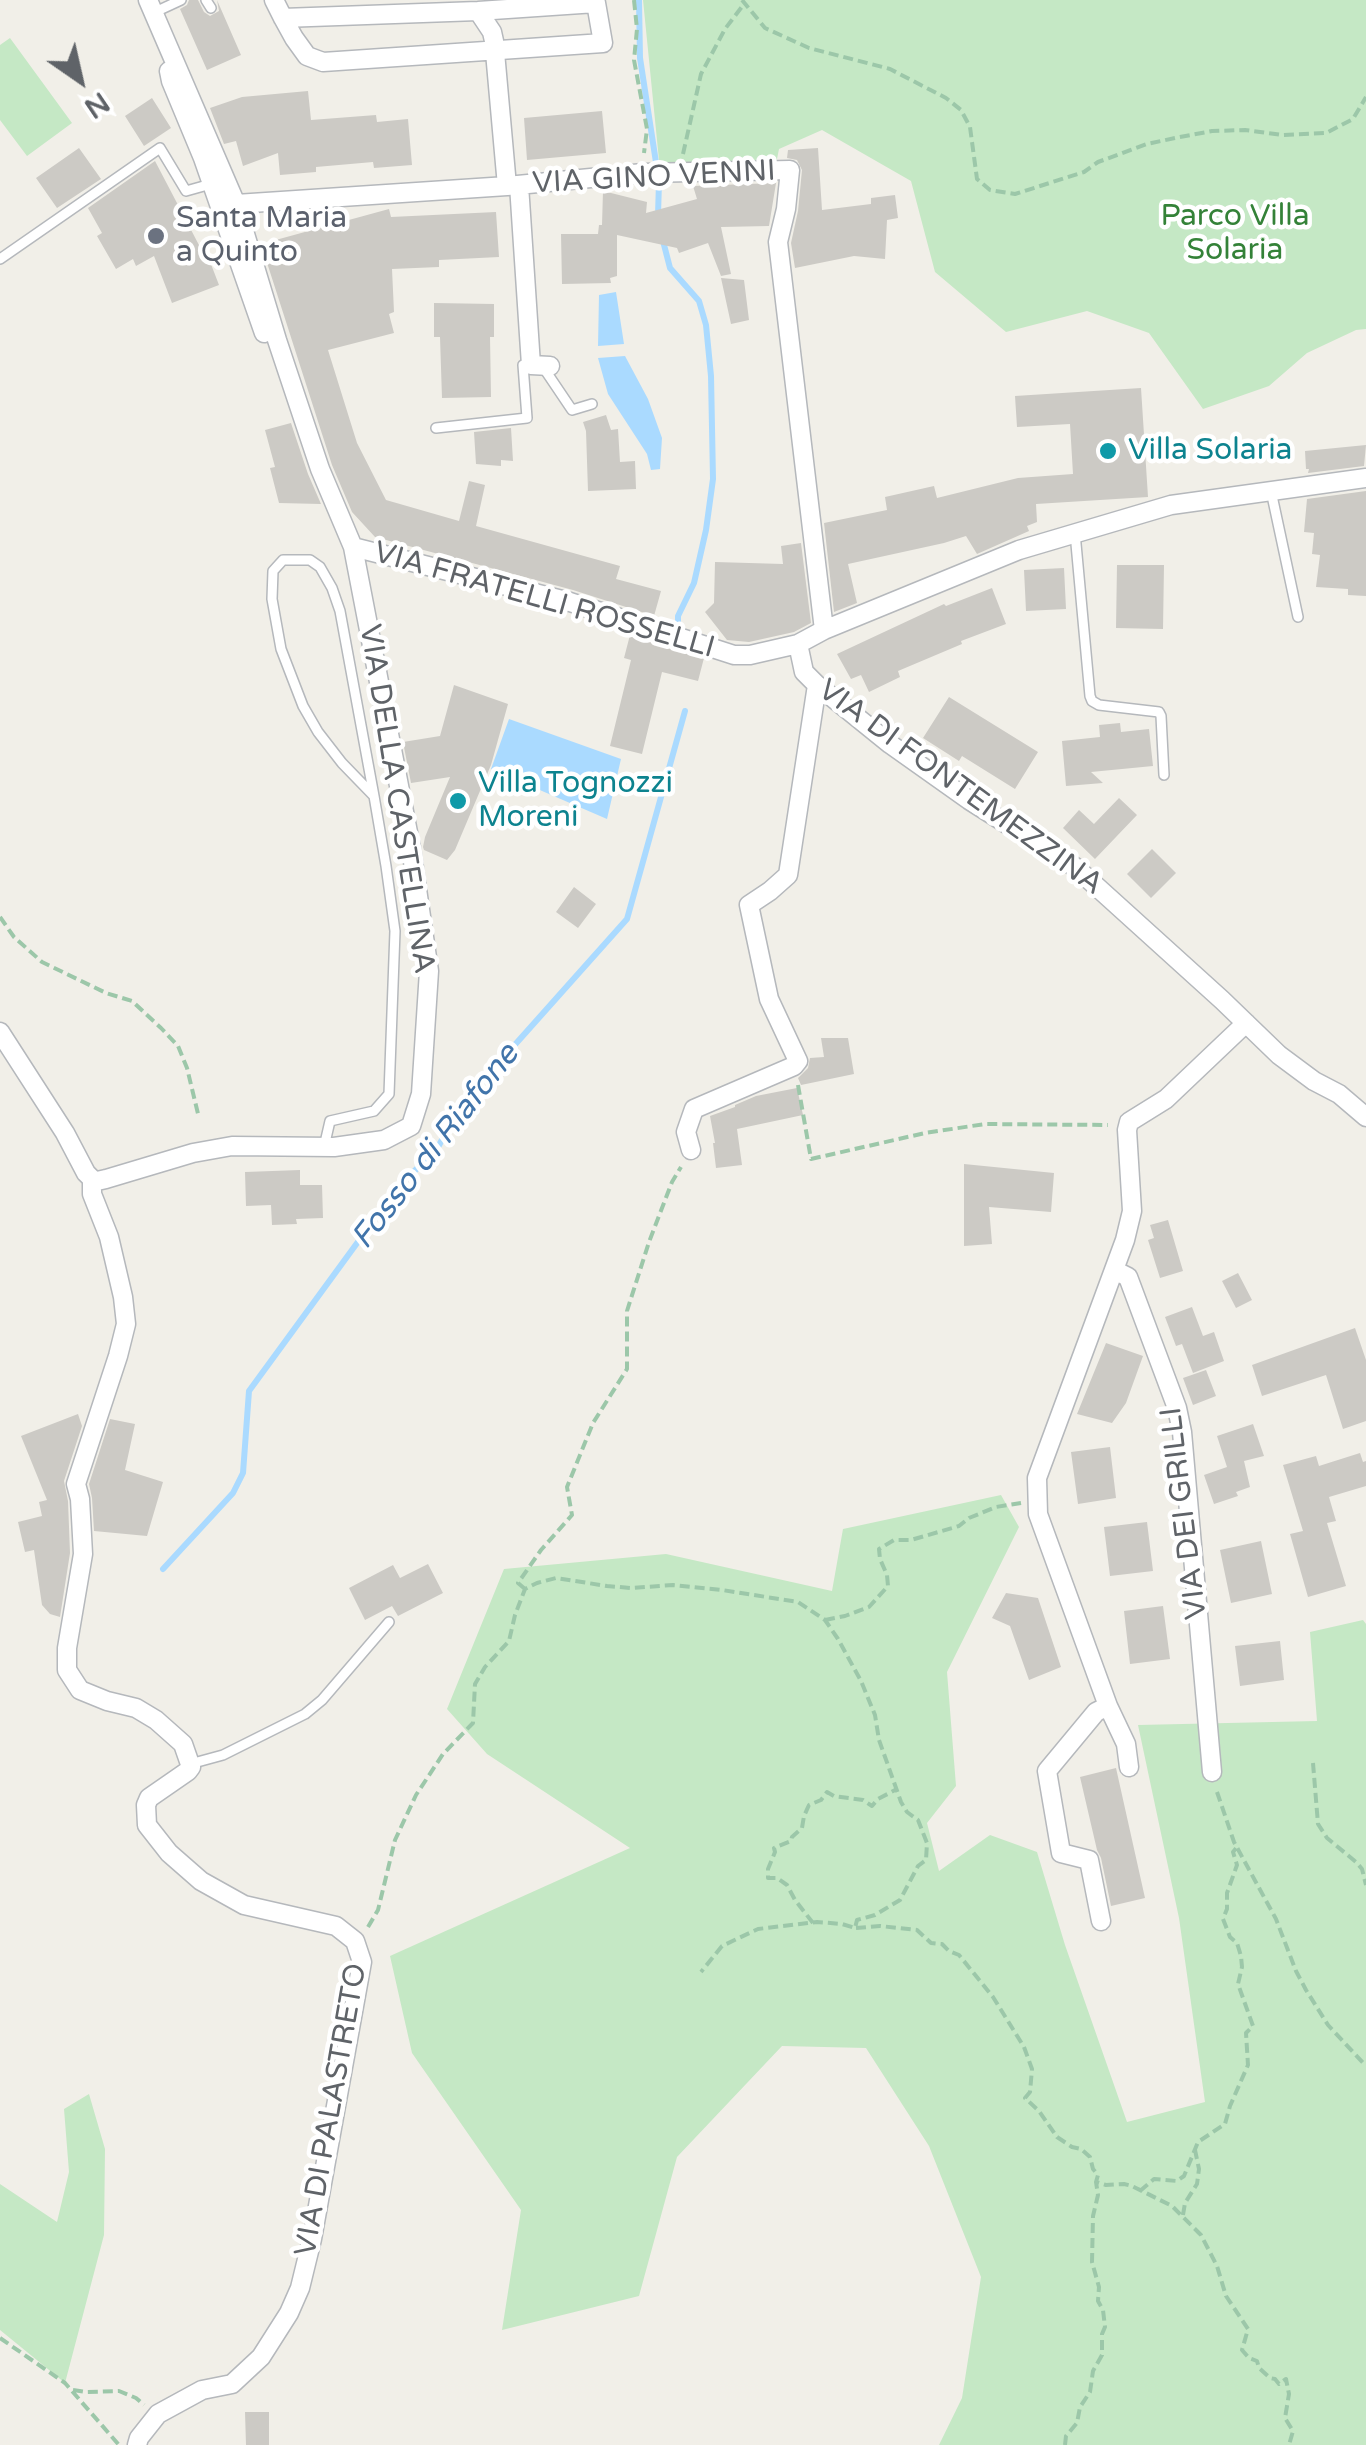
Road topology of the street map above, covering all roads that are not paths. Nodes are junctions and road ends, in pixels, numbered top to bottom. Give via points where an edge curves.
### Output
1 (182, 0) edge
2 (274, 0) edge
3 (150, 7) edge
4 (476, 8) edge
5 (283, 18) junction
6 (495, 52) junction
7 (176, 63) junction
8 (211, 184) junction
9 (513, 185) junction
10 (236, 204) junction
11 (0, 260) edge
12 (278, 340) junction
13 (536, 365) junction
14 (592, 404) dead end
15 (436, 428) dead end
16 (1366, 478) edge
17 (1271, 491) junction
18 (1075, 534) junction
19 (353, 547) junction
20 (1298, 617) dead end
21 (824, 630) junction
22 (798, 644) junction
23 (817, 685) junction
24 (1164, 776) dead end
25 (374, 796) junction
26 (1246, 1023) junction
27 (0, 1032) edge
28 (1366, 1117) edge
29 (324, 1147) junction
30 (691, 1150) road end
31 (92, 1179) junction
32 (1114, 1270) junction
33 (389, 1622) dead end
34 (1108, 1706) junction
35 (190, 1764) junction
36 (1129, 1767) dead end
37 (1212, 1772) road end
38 (1102, 1921) dead end
39 (137, 2445) edge

1 - 3 lane
2 - 5 street
3 - 7 street, VIA DELLA CASTELLINA
4 - 5 street
4 - 6 street via 492,32
4 - 6 street via 596,3 603,43
5 - 6 street via 308,56 323,62
6 - 9 street
7 - 8 street via 171,81
7 - 10 street, VIA DELLA CASTELLINA
8 - 11 lane via 186,192 160,148
8 - 12 street via 263,331 270,342
9 - 10 street, VIA GINO VENNI
9 - 13 street
9 - 21 street, VIA GINO VENNI via 642,173 790,170 778,242
10 - 12 street, VIA DELLA CASTELLINA
12 - 19 street, VIA DELLA CASTELLINA
13 - 14 lane via 572,410
13 - 15 lane via 526,418
16 - 17 street, VIA FRATELLI ROSSELLI
17 - 18 street, VIA FRATELLI ROSSELLI via 1171,505
17 - 20 lane
18 - 21 street, VIA FRATELLI ROSSELLI via 1018,550
18 - 24 lane via 1090,696 1098,705 1159,712
19 - 22 street, VIA FRATELLI ROSSELLI via 570,602 734,655
19 - 29 street, VIA DELLA CASTELLINA via 428,971 421,1094 412,1126 384,1140
21 - 22 street, VIA FRATELLI ROSSELLI
22 - 23 street, VIA DI FONTEMEZZINA via 804,672
23 - 26 street, VIA DI FONTEMEZZINA via 969,800 1075,867
23 - 30 street via 788,875 749,905 769,1000 798,1061 694,1109 686,1132
25 - 25 lane via 332,588 310,560 283,560 273,571 272,599 303,706
25 - 29 lane via 396,932 391,1080 374,1111 330,1121
26 - 28 street, VIA DI FONTEMEZZINA
26 - 32 street via 1166,1098 1130,1122 1132,1211
27 - 31 street
29 - 31 street, VIA DELLA CASTELLINA via 232,1146
31 - 35 street via 126,1324 76,1484 83,1554 67,1670 80,1690 156,1720 183,1744
32 - 34 street via 1037,1478 1038,1514
32 - 37 street, VIA DEI GRILLI via 1128,1277 1182,1432
33 - 35 lane via 305,1714 223,1756
34 - 36 street
34 - 38 street via 1047,1771 1061,1853 1089,1860
35 - 39 street, VIA DI PALASTRETO via 146,1805 147,1825 169,1852 201,1881 244,1905 336,1926 355,1941 362,1962 312,2239 289,2313 261,2357 232,2384 202,2390 156,2418

